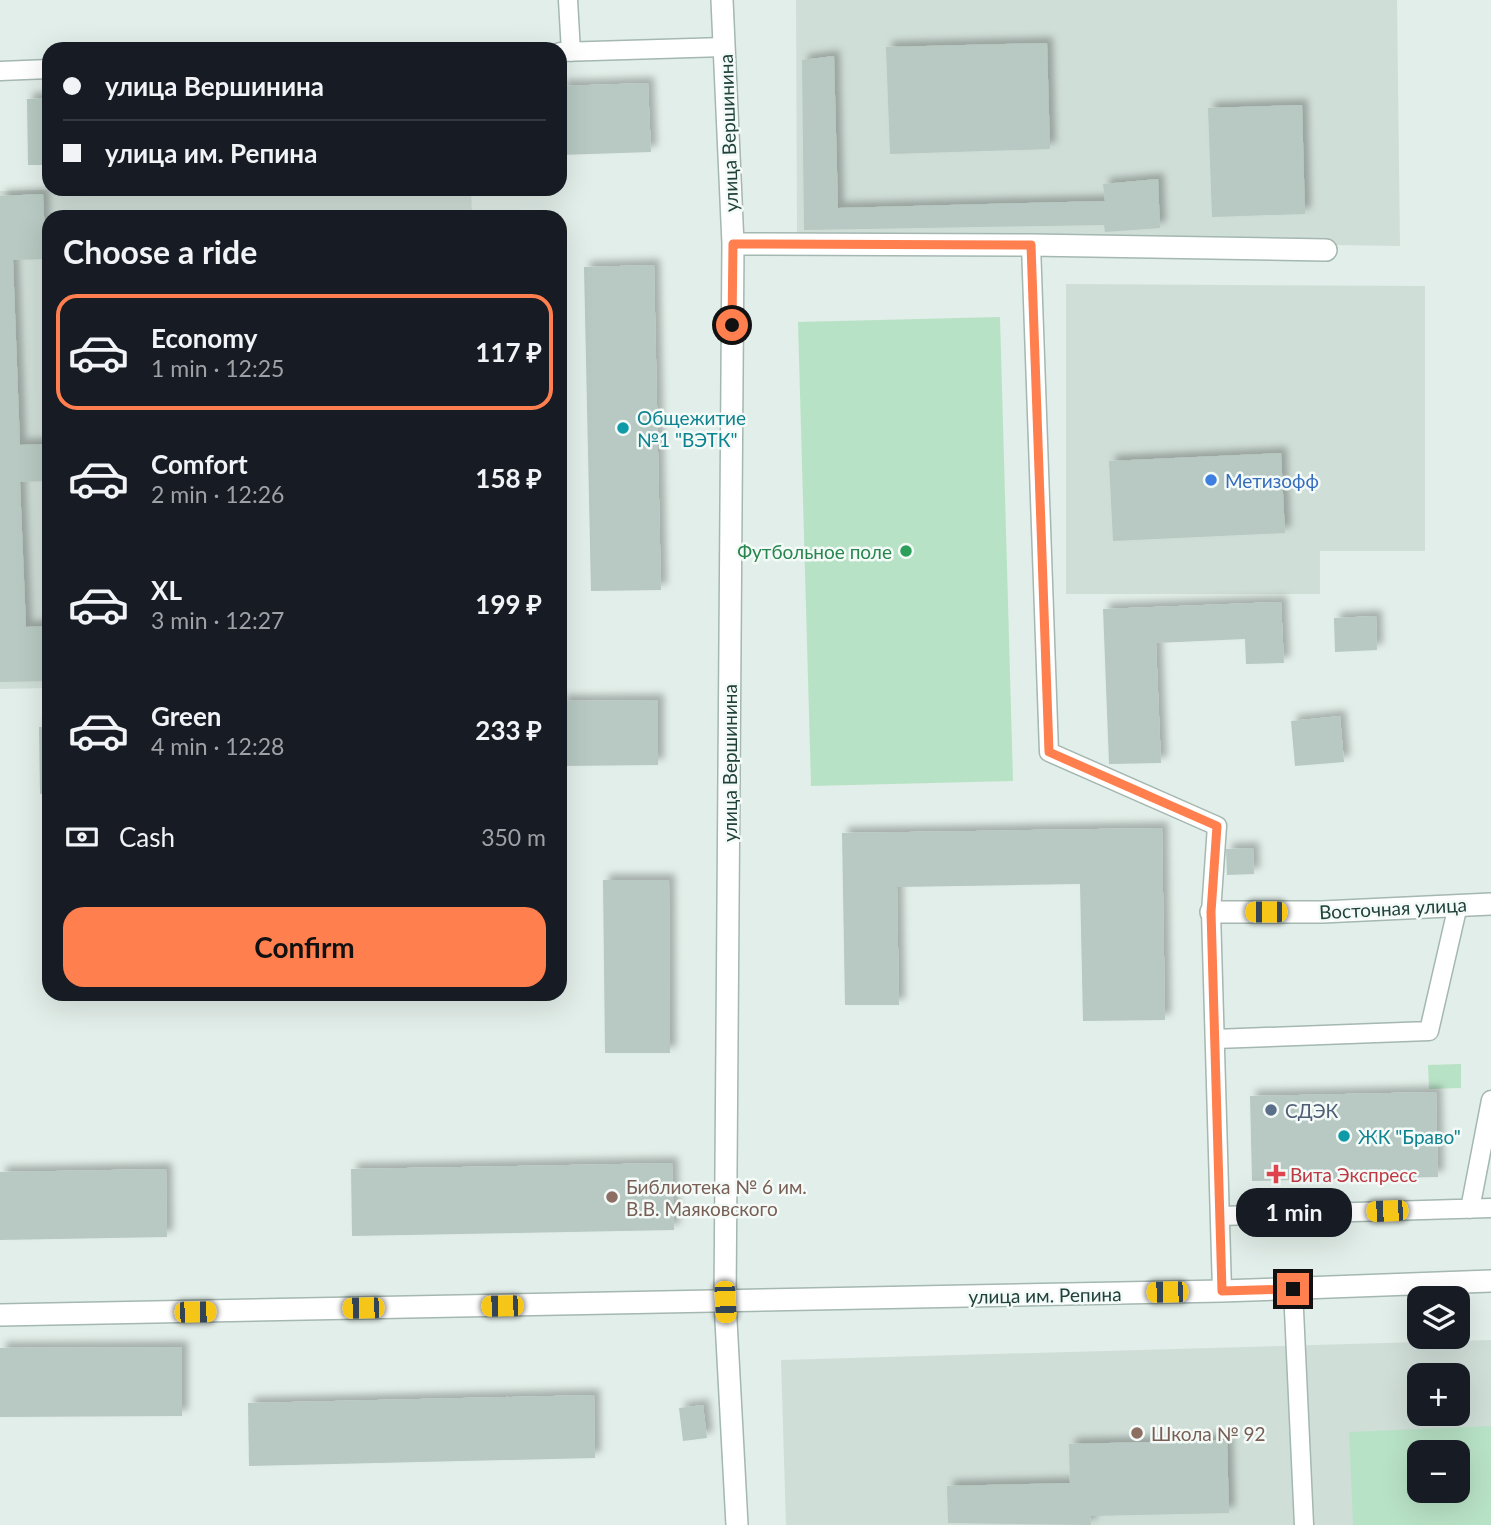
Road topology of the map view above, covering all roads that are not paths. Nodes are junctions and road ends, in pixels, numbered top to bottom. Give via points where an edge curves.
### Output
1 (568, 0) edge
2 (722, 0) edge
3 (566, 42) edge
4 (724, 47) junction
5 (567, 52) edge
6 (42, 69) edge
7 (0, 71) edge
8 (733, 244) junction
9 (1031, 245) junction
10 (1326, 250) dead end
11 (1491, 904) edge
12 (1458, 905) junction
13 (1211, 912) junction
14 (1215, 1039) junction
15 (1491, 1100) edge
16 (1491, 1208) edge
17 (1470, 1209) junction
18 (1220, 1216) junction
19 (1491, 1281) edge
20 (1293, 1289) junction
21 (1222, 1291) junction
22 (725, 1302) junction
23 (0, 1315) edge
24 (737, 1525) edge
25 (1304, 1525) edge

1 - 3 lane
2 - 4 street, улица Вершинина
4 - 5 lane
4 - 8 street, улица Вершинина
6 - 7 lane
8 - 9 street
8 - 22 street, улица Вершинина
9 - 10 street
9 - 13 lane via 1049,752 1217,826
11 - 12 street, Восточная улица
12 - 13 street, Восточная улица
12 - 14 lane via 1429,1031
13 - 14 lane
14 - 18 lane
15 - 17 lane
16 - 17 lane
17 - 18 lane
18 - 21 lane
19 - 20 street, улица им. Репина
20 - 21 street, улица им. Репина
20 - 25 lane
21 - 22 street, улица им. Репина
22 - 23 street, улица им. Репина
22 - 24 street, улица Вершинина

